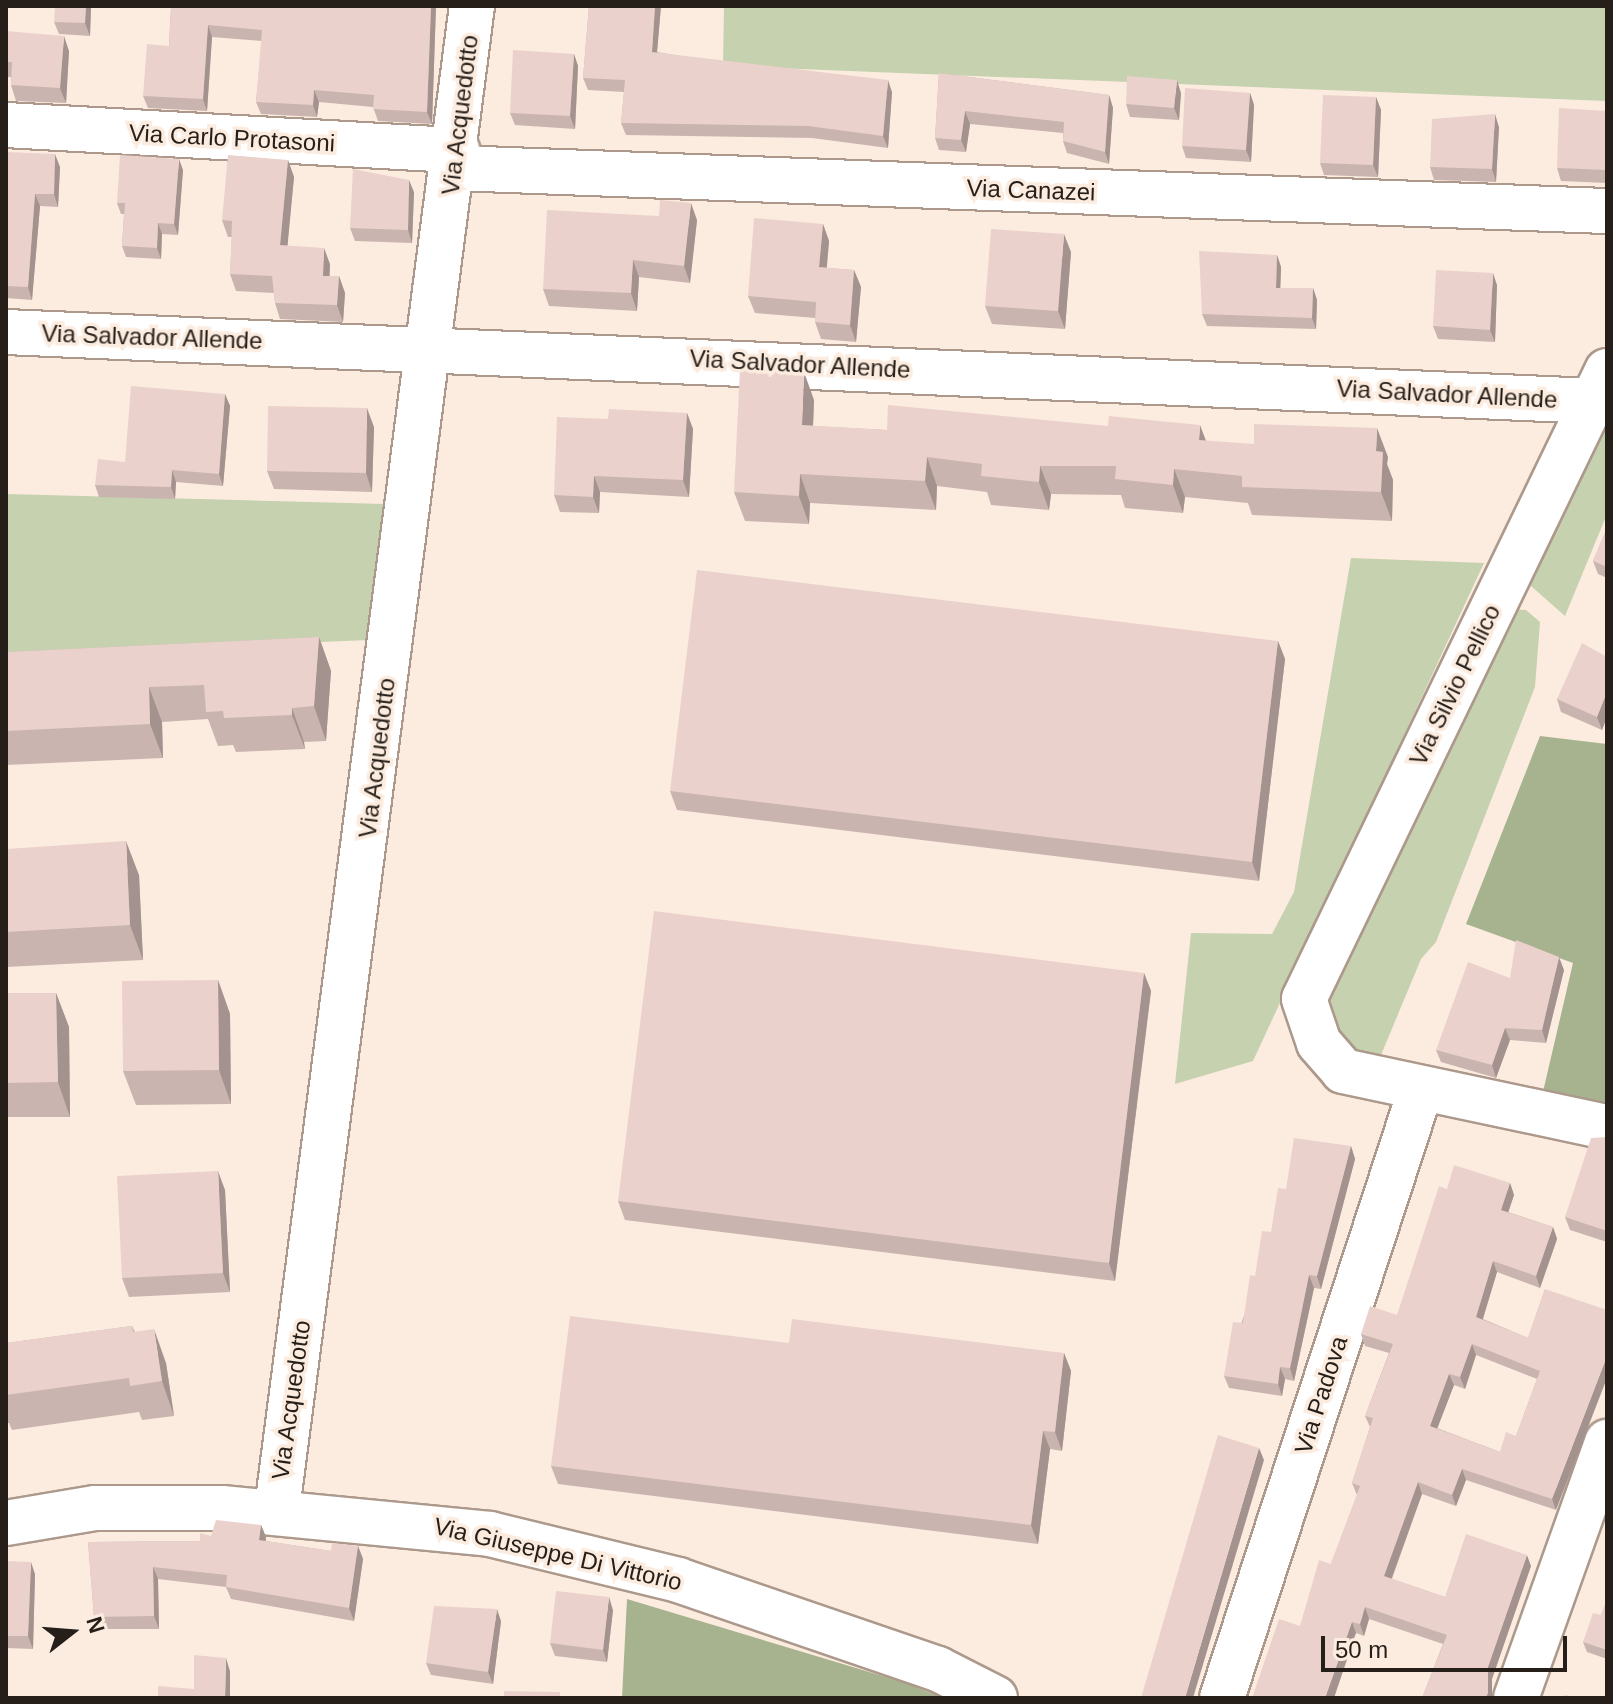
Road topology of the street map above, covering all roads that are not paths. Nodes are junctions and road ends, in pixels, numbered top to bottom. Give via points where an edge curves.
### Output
1 (472, 6) edge
2 (6, 125) edge
3 (456, 159) junction
4 (1607, 211) edge
5 (6, 332) edge
6 (428, 346) junction
7 (1600, 386) edge
8 (1420, 1092) junction
9 (1607, 1127) edge
10 (1607, 1442) edge
11 (277, 1509) junction
12 (6, 1523) edge
13 (995, 1698) edge
14 (1222, 1698) edge
15 (1516, 1698) edge

1 - 3 street, Via Acquedotto
2 - 3 street, Via Carlo Protasoni
3 - 4 street, Via Canazei
3 - 6 street, Via Acquedotto
5 - 6 street, Via Salvador Allende
6 - 7 street, Via Salvador Allende
6 - 11 street, Via Acquedotto
7 - 8 street, Via Silvio Pellico via 1304,999 1319,1043 1343,1071
8 - 9 street
8 - 14 street, Via Padova
10 - 15 street
11 - 12 street, Via Giuseppe Di Vittorio via 95,1508
11 - 13 street, Via Giuseppe Di Vittorio via 434,1524 644,1570 938,1669

